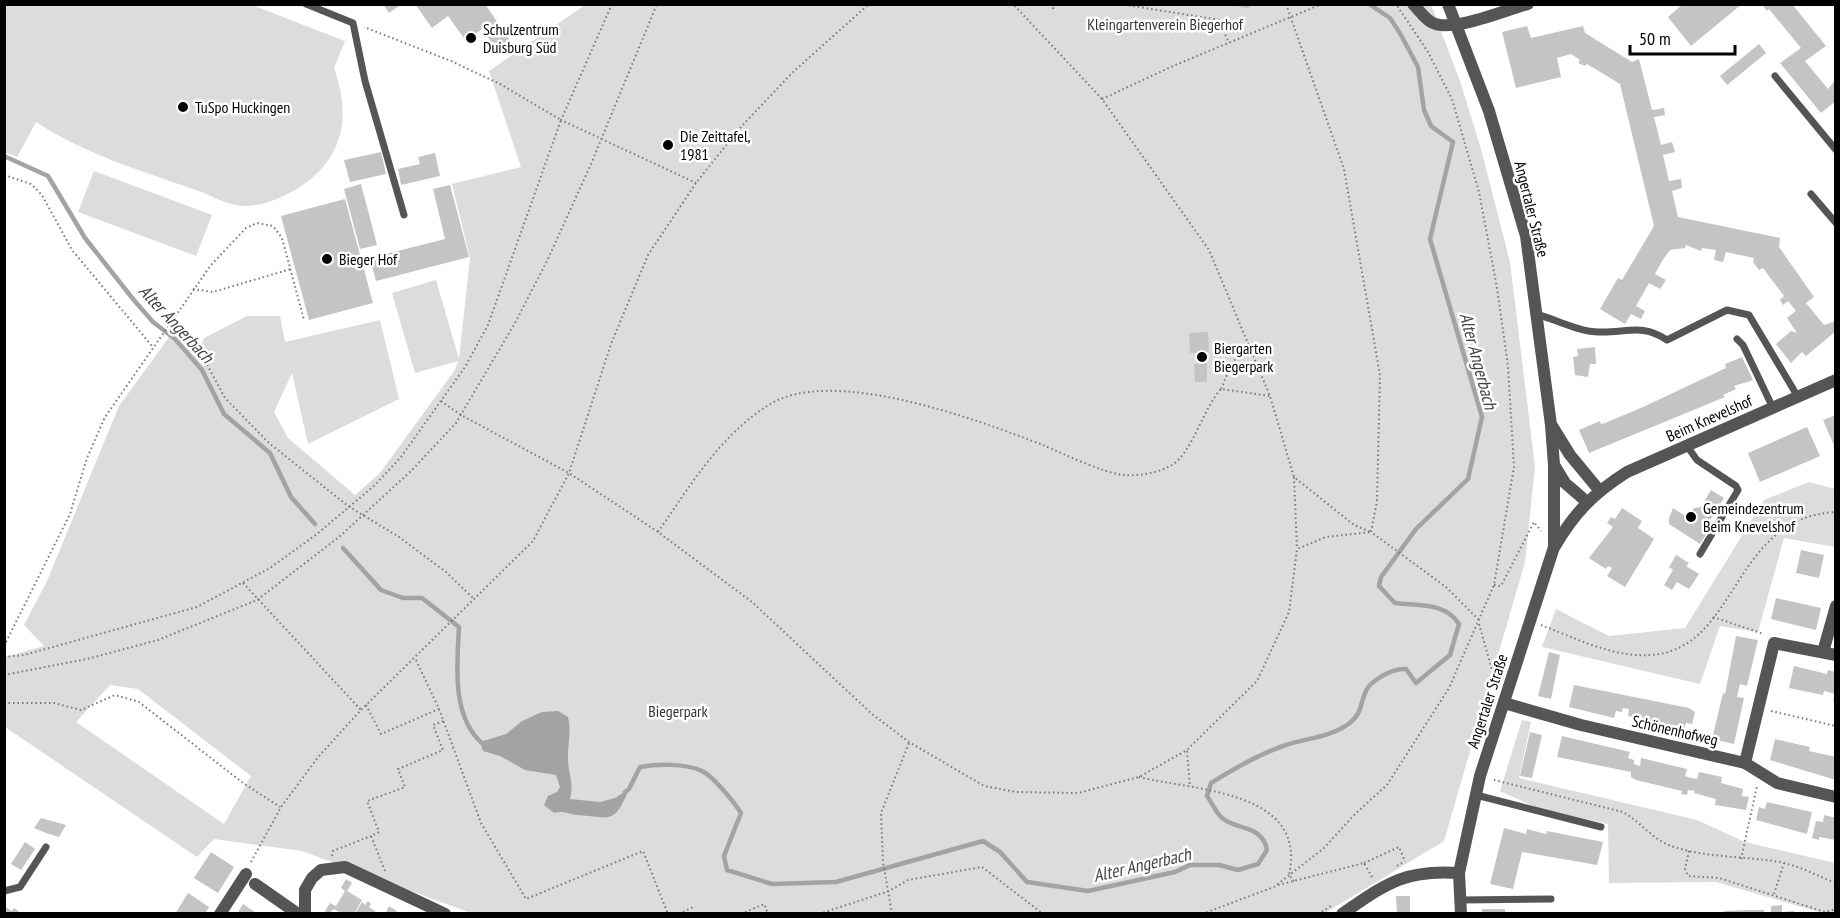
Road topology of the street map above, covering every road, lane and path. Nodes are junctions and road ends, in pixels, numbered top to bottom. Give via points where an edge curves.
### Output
1 (306, 4) edge
2 (612, 4) edge
3 (657, 4) edge
4 (869, 4) edge
5 (1013, 4) edge
6 (1120, 4) edge
7 (1286, 4) edge
8 (1322, 4) edge
9 (1396, 4) edge
10 (1413, 4) edge
11 (1448, 4) edge
12 (1528, 4) edge
13 (1290, 18) junction
14 (353, 23) junction
15 (1457, 27) junction
16 (1228, 43) junction
17 (1775, 76) dead end
18 (1102, 99) junction
19 (561, 120) junction
20 (600, 138) junction
21 (1836, 150) edge
22 (4, 175) edge
23 (696, 183) junction
24 (1811, 194) dead end
25 (404, 215) dead end
26 (1836, 223) edge
27 (291, 269) junction
28 (193, 289) junction
29 (1536, 314) junction
30 (171, 319) junction
31 (304, 320) dead end
32 (1737, 339) dead end
33 (153, 346) junction
34 (1251, 347) junction
35 (1836, 380) edge
36 (1221, 389) junction
37 (1270, 396) junction
38 (1798, 397) junction
39 (441, 401) junction
40 (1773, 408) junction
41 (461, 415) junction
42 (1551, 425) junction
43 (1687, 446) junction
44 (1554, 465) junction
45 (569, 473) junction
46 (1294, 477) junction
47 (1599, 490) junction
48 (1587, 502) junction
49 (348, 506) junction
50 (1836, 512) edge
51 (364, 516) junction
52 (658, 532) junction
53 (1371, 532) junction
54 (1554, 547) junction
55 (1298, 549) junction
56 (1700, 554) dead end
57 (243, 583) junction
58 (1494, 585) junction
59 (474, 599) junction
60 (257, 600) junction
61 (1836, 606) edge
62 (1713, 617) junction
63 (1530, 621) junction
64 (1480, 623) junction
65 (1774, 643) junction
66 (4, 646) edge
67 (1829, 654) edge
68 (4, 657) edge
69 (415, 659) junction
70 (4, 675) edge
71 (4, 703) edge
72 (1504, 703) junction
73 (366, 705) junction
74 (1759, 708) junction
75 (439, 709) junction
76 (361, 710) junction
77 (444, 721) junction
78 (1836, 726) edge
79 (909, 742) junction
80 (1187, 750) junction
81 (1745, 763) junction
82 (1758, 770) junction
83 (1480, 776) junction
84 (1139, 777) junction
85 (1190, 787) junction
86 (1476, 795) junction
87 (1836, 797) edge
88 (280, 807) junction
89 (1601, 827) dead end
90 (371, 836) junction
91 (46, 847) dead end
92 (1689, 850) junction
93 (1741, 860) junction
94 (1364, 863) junction
95 (1784, 863) junction
96 (329, 869) junction
97 (1459, 873) junction
98 (246, 874) joint
99 (1411, 874) junction
100 (1289, 875) junction
101 (1294, 881) junction
102 (382, 883) junction
103 (1836, 883) edge
104 (255, 884) dead end
105 (1275, 886) junction
106 (1379, 889) junction
107 (4, 891) edge
108 (889, 891) junction
109 (1773, 895) junction
110 (1461, 900) junction
111 (1551, 900) dead end
112 (693, 907) dead end
113 (1836, 909) edge
114 (220, 914) edge
115 (298, 914) edge
116 (305, 914) edge
117 (445, 914) edge
118 (668, 914) edge
119 (679, 914) edge
120 (741, 914) edge
121 (768, 914) edge
122 (819, 914) edge
123 (892, 914) edge
124 (1043, 914) edge
125 (1202, 914) edge
126 (1342, 914) edge
127 (1461, 914) edge

1 - 14 lane
2 - 19 path
3 - 20 path
4 - 23 path via 792,73 739,129
5 - 18 path
6 - 16 path via 1226,21
7 - 13 path
8 - 13 path
9 - 58 path via 1428,52 1452,99 1479,192 1497,288 1509,376 1514,467
10 - 15 street via 1431,22
11 - 15 street, Angertaler Straße
12 - 15 street
13 - 16 path
13 - 53 path via 1344,169 1380,375 1377,501
14 - 19 path via 491,79
14 - 25 lane via 365,81
15 - 29 street, Angertaler Straße via 1489,111 1526,236
16 - 18 path
17 - 21 lane
18 - 34 path via 1209,250
19 - 20 path
19 - 39 path via 488,325
20 - 23 path
20 - 41 path via 548,259
22 - 33 path via 30,184 42,195 72,250
23 - 45 path via 648,255 611,344
24 - 26 lane
27 - 28 path via 213,291
27 - 28 path via 282,238 273,226 257,223 237,236
27 - 31 path
28 - 30 path
29 - 38 lane via 1598,332 1654,331 1667,340 1727,310 1749,315
29 - 42 street, Angertaler Straße
30 - 33 path
30 - 49 path via 202,355 225,398 238,413
32 - 40 lane
33 - 66 path via 98,427 70,514
34 - 36 path via 1234,361
34 - 37 path
35 - 38 street, Beim Knevelshof
36 - 37 path
36 - 52 path via 1174,464 1152,473 1122,475 1008,432 915,403 861,393 790,394 738,427 708,459
37 - 46 path
38 - 40 street, Beim Knevelshof
39 - 41 path
39 - 49 path via 401,457
40 - 43 street, Beim Knevelshof
41 - 45 path
41 - 51 path
42 - 44 street, Angertaler Straße
42 - 47 street
43 - 47 street, Beim Knevelshof via 1628,472
43 - 56 lane via 1697,460 1738,490
44 - 48 street via 1565,483
44 - 54 street, Angertaler Straße
45 - 52 path
45 - 59 path via 533,542
46 - 53 path via 1354,525
46 - 55 path
47 - 48 street, Beim Knevelshof
48 - 54 street, Beim Knevelshof
49 - 51 path
49 - 57 path via 317,534
50 - 62 path via 1795,520 1775,533
51 - 59 path via 446,572
51 - 60 path
52 - 79 path via 752,602 872,714
53 - 55 path via 1326,537
53 - 64 path via 1446,587
54 - 58 path via 1534,522 1501,586
54 - 63 street, Angertaler Straße
55 - 80 path via 1288,612 1257,681
57 - 60 path
57 - 68 path via 197,607 24,655
58 - 64 path
59 - 69 path
60 - 70 path via 158,640
60 - 76 path
61 - 67 street
62 - 63 path via 1691,643 1652,655 1610,649
62 - 65 path via 1759,631
63 - 72 street, Angertaler Straße
64 - 72 path
64 - 100 path via 1449,688 1387,785 1324,848
65 - 67 street
65 - 74 street
69 - 73 path
69 - 75 path
71 - 88 path via 54,703 81,710 115,695 139,702
72 - 81 street, Schönenhofweg
72 - 83 street, Angertaler Straße
73 - 75 path via 381,734
73 - 76 path
74 - 78 path
74 - 81 street
75 - 77 path
76 - 88 path
77 - 90 path via 433,725 443,750 398,769 405,787 367,801 379,832
77 - 118 path via 481,823 526,899 643,851
79 - 84 path via 984,786 1016,792 1078,793
79 - 108 path via 881,813 883,862
80 - 84 path
80 - 85 path
81 - 82 street, Schönenhofweg
82 - 87 street, Schönenhofweg via 1777,783
82 - 93 path
83 - 86 street, Angertaler Straße
83 - 92 path via 1623,812 1655,838
84 - 85 path
85 - 100 path via 1265,807 1281,824 1291,843
86 - 89 lane
86 - 97 street, Angertaler Straße
88 - 98 path
90 - 96 path via 333,851
90 - 102 path via 386,869
91 - 107 lane via 20,888
92 - 93 path
92 - 109 path via 1685,869 1688,876 1719,878
93 - 95 path
94 - 99 path via 1399,847
94 - 101 path
94 - 106 path
95 - 103 path
95 - 109 path
96 - 102 street via 345,867
96 - 116 street via 321,870 305,890
97 - 99 street
97 - 110 street, Angertaler Straße
98 - 114 street
99 - 106 street
100 - 101 path
100 - 105 path
101 - 105 path
102 - 117 street
104 - 115 street
105 - 125 path
106 - 126 street
108 - 122 path
108 - 123 path
108 - 124 path via 908,880 982,867
109 - 113 path via 1825,912
110 - 111 lane
110 - 127 street, Angertaler Straße
112 - 119 path
120 - 121 path via 764,904

